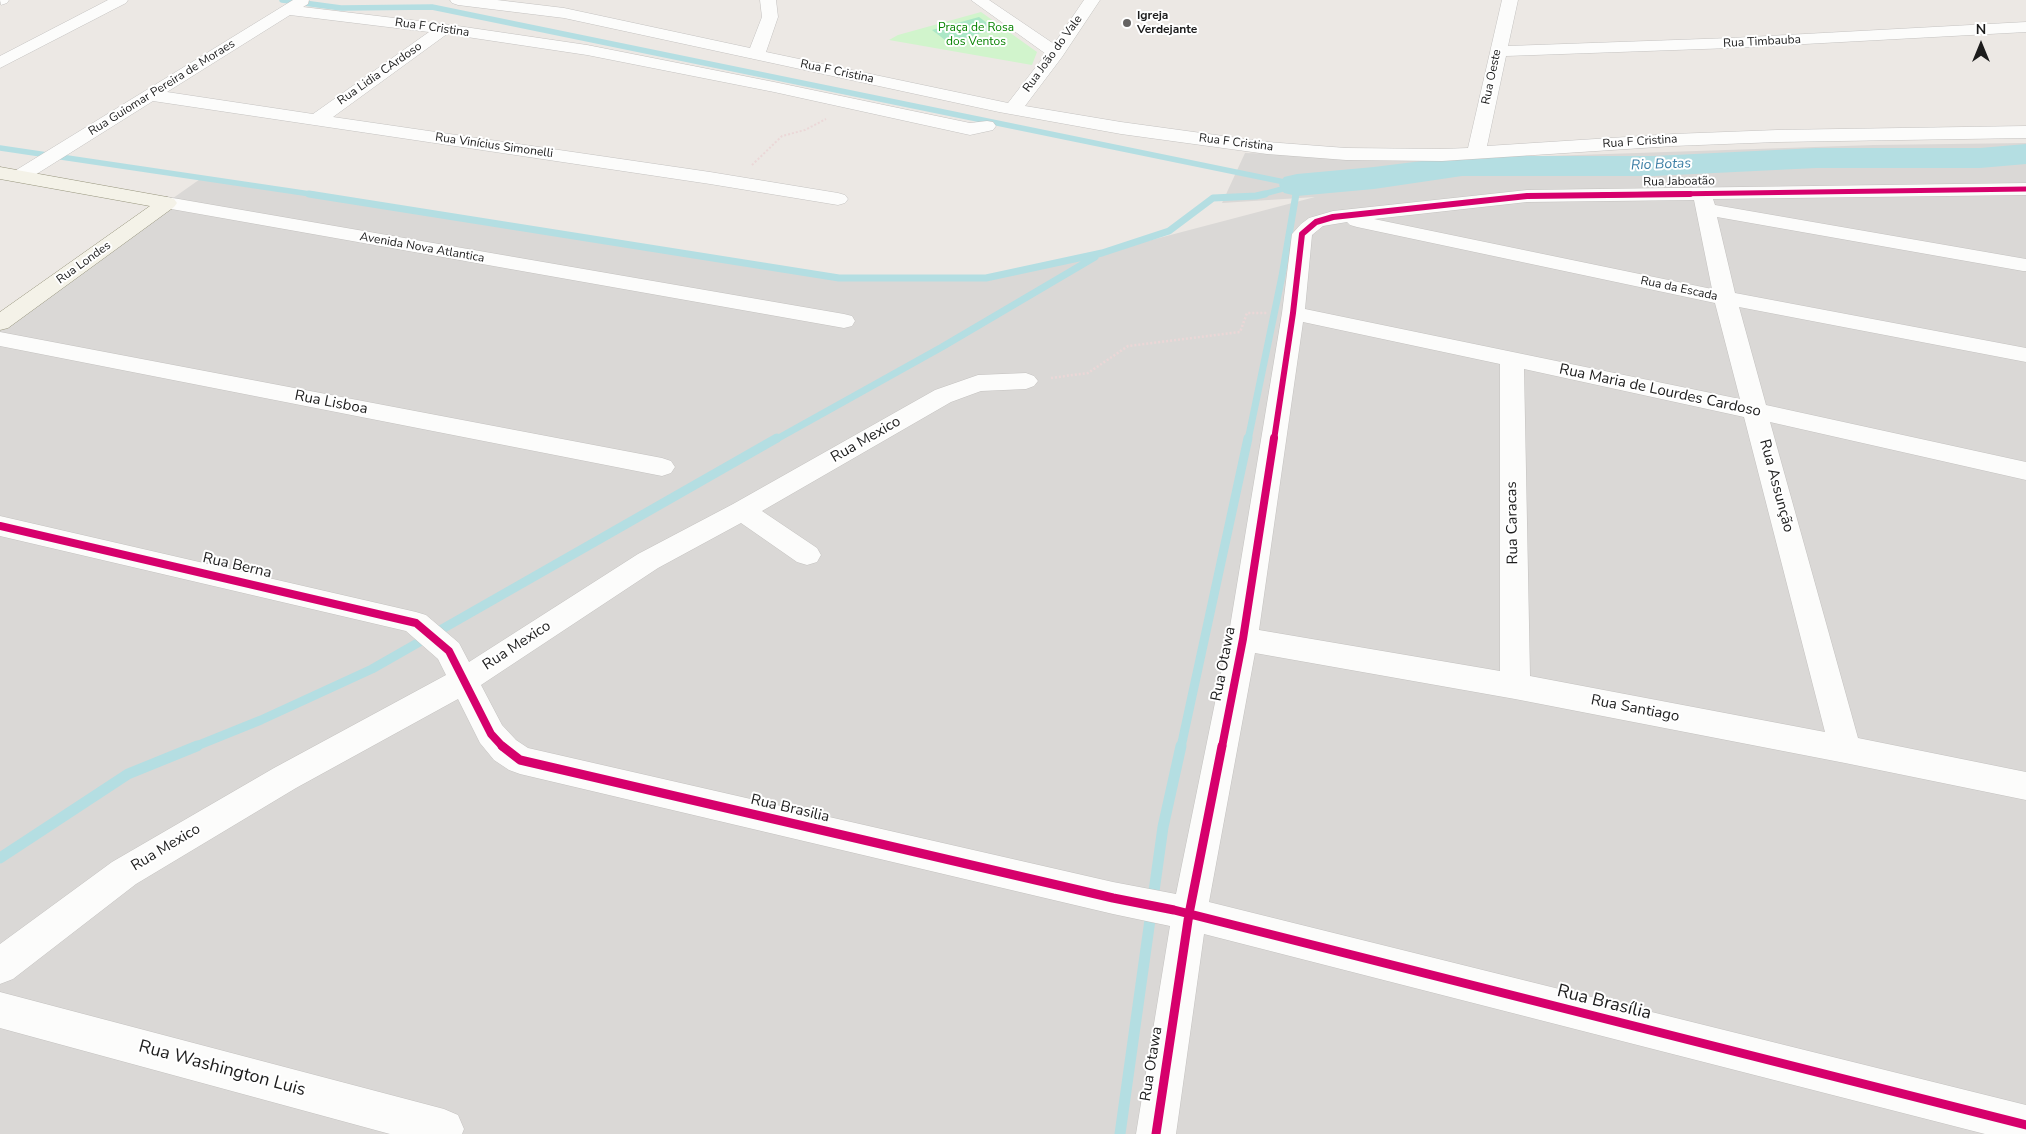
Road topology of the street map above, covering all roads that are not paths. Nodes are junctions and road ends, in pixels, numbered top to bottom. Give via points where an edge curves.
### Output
1 (120, 0) edge
2 (458, 0) edge
3 (768, 0) edge
4 (979, 0) edge
5 (1092, 0) edge
6 (1510, 0) edge
7 (295, 5) edge
8 (562, 6) edge
9 (2026, 27) edge
10 (444, 29) junction
11 (1498, 51) junction
12 (1056, 53) junction
13 (756, 55) junction
14 (0, 63) edge
15 (150, 95) junction
16 (1014, 108) junction
17 (316, 120) junction
18 (987, 126) dead end
19 (2026, 132) edge
20 (1476, 154) junction
21 (0, 172) edge
22 (20, 176) junction
23 (2025, 190) edge
24 (838, 199) dead end
25 (1704, 201) junction
26 (167, 203) junction
27 (1333, 216) junction
28 (2023, 265) dead end
29 (1725, 298) junction
30 (1293, 313) junction
31 (844, 321) dead end
32 (0, 323) edge
33 (0, 339) edge
34 (2026, 355) edge
35 (1512, 360) junction
36 (1026, 382) road end
37 (1756, 411) junction
38 (662, 467) dead end
39 (2026, 471) edge
40 (742, 511) junction
41 (0, 526) edge
42 (807, 555) dead end
43 (1243, 639) junction
44 (459, 669) junction
45 (1515, 686) junction
46 (1845, 749) junction
47 (2026, 786) edge
48 (1182, 912) junction
49 (0, 966) edge
50 (0, 1010) edge
51 (2026, 1125) edge
52 (444, 1129) dead end
53 (1156, 1134) edge

1 - 14 street
2 - 8 street, Rua F Cristina
3 - 13 street via 770,18
4 - 12 street
5 - 12 street, Rua João do Vale
6 - 11 street, Rua Oeste
7 - 10 street, Rua F Cristina
7 - 15 street, Rua Guiomar Pereira de Moraes
8 - 13 street, Rua F Cristina
9 - 11 street, Rua Timbauba via 1731,43
10 - 17 street, Rua Lidia CArdoso
10 - 18 street, Rua F Cristina via 586,50 970,129
11 - 20 street, Rua Oeste
12 - 16 street, Rua João do Vale
13 - 16 street, Rua F Cristina
15 - 17 street, Rua Vinícius Simonelli
15 - 22 street, Rua Guiomar Pereira de Moraes
16 - 20 street, Rua F Cristina via 1121,128 1267,148 1388,156
17 - 24 street, Rua Vinícius Simonelli
19 - 20 street, Rua F Cristina via 1673,140
21 - 22 street, Avenida Nova Atlantica
22 - 26 street, Avenida Nova Atlantica
23 - 25 street, Rua Jaboatão
25 - 27 street, Rua Jaboatão via 1527,196
25 - 28 street
25 - 29 street, Rua Assunção
26 - 31 street, Avenida Nova Atlantica
26 - 32 street, Rua Londes
27 - 29 street, Rua da Escada
27 - 30 street, Rua Otawa via 1316,222 1302,234
29 - 34 street, Rua da Escada
29 - 37 street, Rua Assunção
30 - 35 street, Rua Maria de Lourdes Cardoso
30 - 43 street, Rua Otawa
33 - 38 street, Rua Lisboa
35 - 37 street, Rua Maria de Lourdes Cardoso
35 - 45 street, Rua Caracas
36 - 40 street, Rua Mexico via 978,382 943,396
37 - 39 street, Rua Maria de Lourdes Cardoso
37 - 46 street, Rua Assunção
40 - 42 street
40 - 44 street, Rua Mexico
41 - 44 street, Rua Berna via 400,618 416,623 449,651
43 - 45 street, Rua Santiago
43 - 48 street, Rua Otawa
44 - 48 street, Rua Brasilia via 491,734 505,750 520,760
44 - 49 street, Rua Mexico via 285,778 124,873
45 - 46 street, Rua Santiago
46 - 47 street, Rua Santiago
48 - 51 street, Rua Brasília
48 - 53 street, Rua Otawa
50 - 52 street, Rua Washington Luis

